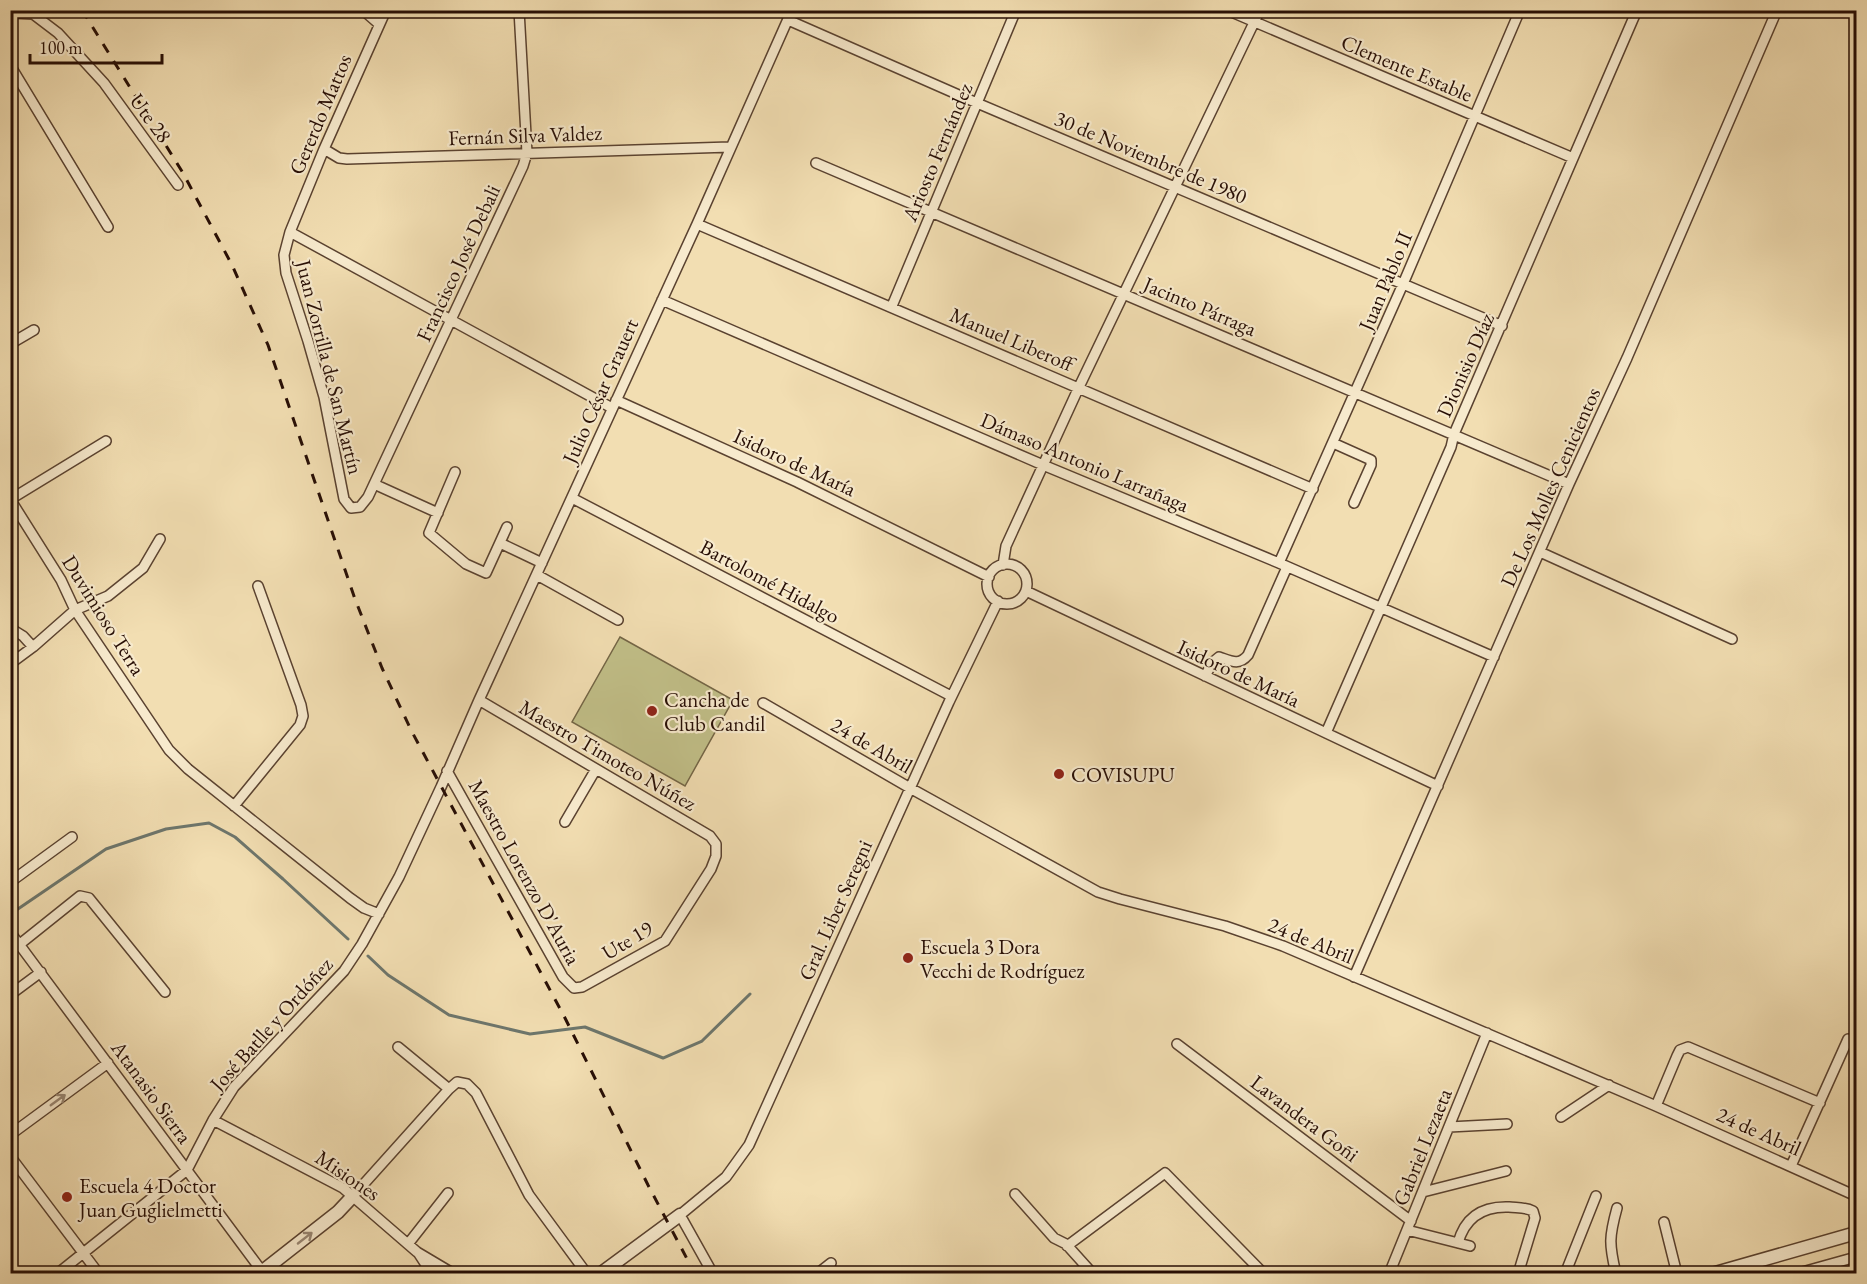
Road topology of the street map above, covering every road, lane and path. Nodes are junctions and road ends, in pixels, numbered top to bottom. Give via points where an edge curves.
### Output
1 (363, 10) edge
2 (386, 10) edge
3 (519, 10) edge
4 (1016, 10) edge
5 (1227, 10) edge
6 (1260, 10) edge
7 (1520, 10) edge
8 (1637, 10) edge
9 (1778, 10) edge
10 (10, 13) edge
11 (790, 15) edge
12 (1255, 22) junction
13 (379, 24) junction
14 (10, 65) edge
15 (977, 103) junction
16 (1474, 117) junction
17 (730, 147) junction
18 (324, 149) junction
19 (527, 153) junction
20 (1573, 158) junction
21 (816, 163) dead end
22 (178, 185) dead end
23 (1175, 187) junction
24 (932, 212) junction
25 (697, 224) junction
26 (108, 227) dead end
27 (290, 232) junction
28 (1403, 284) junction
29 (1124, 293) junction
30 (662, 300) junction
31 (892, 306) junction
32 (451, 322) junction
33 (1502, 326) junction
34 (34, 330) dead end
35 (10, 344) edge
36 (1079, 387) junction
37 (1356, 392) junction
38 (614, 404) junction
39 (1454, 434) junction
40 (106, 441) dead end
41 (1333, 443) junction
42 (1043, 465) junction
43 (455, 471) dead end
44 (374, 484) junction
45 (1569, 484) junction
46 (1313, 489) junction
47 (572, 498) junction
48 (11, 499) edge
49 (1354, 502) dead end
50 (351, 508) joint
51 (438, 513) junction
52 (507, 527) dead end
53 (160, 539) dead end
54 (500, 543) junction
55 (1540, 552) junction
56 (542, 562) junction
57 (1003, 565) junction
58 (1283, 565) junction
59 (537, 575) junction
60 (989, 577) junction
61 (258, 586) dead end
62 (1026, 591) junction
63 (998, 601) junction
64 (1381, 609) junction
65 (75, 610) junction
66 (618, 620) dead end
67 (10, 628) edge
68 (1732, 639) dead end
69 (33, 647) junction
70 (1494, 657) junction
71 (10, 664) edge
72 (1205, 676) junction
73 (951, 696) junction
74 (479, 700) junction
75 (763, 703) dead end
76 (1326, 733) junction
77 (596, 769) junction
78 (447, 771) junction
79 (1438, 786) junction
80 (441, 787) joint
81 (910, 788) junction
82 (234, 806) junction
83 (564, 822) dead end
84 (72, 837) dead end
85 (716, 844) joint
86 (10, 886) edge
87 (379, 914) junction
88 (10, 932) edge
89 (20, 944) junction
90 (41, 972) junction
91 (1354, 977) junction
92 (574, 988) joint
93 (165, 993) dead end
94 (10, 995) edge
95 (1487, 1033) junction
96 (1848, 1040) dead end
97 (1177, 1044) dead end
98 (398, 1047) dead end
99 (108, 1063) junction
100 (1609, 1085) junction
101 (449, 1089) junction
102 (1820, 1103) junction
103 (1656, 1106) junction
104 (1561, 1117) dead end
105 (213, 1120) junction
106 (1507, 1124) dead end
107 (1449, 1127) junction
108 (10, 1135) edge
109 (10, 1156) edge
110 (1791, 1166) junction
111 (187, 1170) junction
112 (1506, 1171) dead end
113 (1423, 1192) junction
114 (448, 1193) dead end
115 (1015, 1194) dead end
116 (353, 1196) junction
117 (1596, 1196) dead end
118 (1857, 1196) edge
119 (1617, 1208) dead end
120 (681, 1215) junction
121 (1411, 1221) junction
122 (1664, 1222) dead end
123 (1407, 1230) junction
124 (1857, 1233) edge
125 (1458, 1243) junction
126 (408, 1244) junction
127 (1067, 1246) junction
128 (1470, 1246) dead end
129 (84, 1252) junction
130 (417, 1252) junction
131 (1857, 1257) edge
132 (831, 1263) dead end
133 (1746, 1269) edge
134 (261, 1273) edge
135 (57, 1274) edge
136 (99, 1274) edge
137 (432, 1274) edge
138 (453, 1274) edge
139 (587, 1274) edge
140 (600, 1274) edge
141 (712, 1274) edge
142 (817, 1274) edge
143 (1092, 1274) edge
144 (1264, 1274) edge
145 (1389, 1274) edge
146 (1518, 1274) edge
147 (1565, 1274) edge
148 (1616, 1274) edge
149 (1677, 1274) edge
150 (1712, 1274) edge
151 (1795, 1274) edge

1 - 13 street
2 - 13 street, Gererdo Mattos
3 - 19 street, Francisco José Debali
4 - 15 street, Ariosto Fernández
5 - 12 street, Clemente Estable
6 - 12 street
7 - 16 street, Juan Pablo II
8 - 20 street, Dionisio Díaz
9 - 45 street, De Los Molles Cenicientos
10 - 22 street, Ute 28 via 33,14 58,33 104,83
11 - 15 street, 30 de Noviembre de 1980
11 - 17 street, Julio César Grauert
12 - 16 street, Clemente Estable
12 - 23 street
13 - 18 street, Gererdo Mattos
14 - 26 street
15 - 23 street, 30 de Noviembre de 1980
15 - 24 street, Ariosto Fernández
16 - 20 street, Clemente Estable
16 - 28 street, Juan Pablo II
17 - 19 street, Fernán Silva Valdez
17 - 25 street, Julio César Grauert
18 - 19 street, Fernán Silva Valdez via 347,159
18 - 27 street, Gererdo Mattos
19 - 32 street, Francisco José Debali
20 - 33 street, Dionisio Díaz
21 - 24 street, Jacinto Párraga
23 - 28 street, 30 de Noviembre de 1980
23 - 29 street
24 - 29 street, Jacinto Párraga
24 - 31 street, Ariosto Fernández
25 - 30 street, Julio César Grauert
25 - 31 street, Manuel Liberoff
27 - 32 street, Isidoro de María
27 - 50 street, Juan Zorrilla de San Martín via 284,255 286,273 324,397 344,499
28 - 33 street, 30 de Noviembre de 1980
28 - 37 street, Juan Pablo II
29 - 36 street
29 - 37 street, Jacinto Párraga
30 - 38 street, Julio César Grauert
30 - 42 street, Dámaso Antonio Larrañaga
31 - 36 street, Manuel Liberoff
32 - 38 street, Isidoro de María
32 - 44 street, Francisco José Debali
33 - 39 street, Dionisio Díaz
34 - 35 street
36 - 42 street
36 - 46 street, Manuel Liberoff
37 - 39 street, Jacinto Párraga
37 - 41 street, Juan Pablo II
38 - 47 street, Julio César Grauert
38 - 60 street, Isidoro de María via 796,482
39 - 45 street, Jacinto Párraga
39 - 64 street, Dionisio Díaz
40 - 48 street
41 - 46 street, Juan Pablo II
41 - 49 street via 1371,460
42 - 57 street via 1006,546
42 - 58 street, Dámaso Antonio Larrañaga
43 - 51 street
44 - 50 street, Francisco José Debali via 364,503
44 - 51 street
45 - 55 street, De Los Molles Cenicientos
46 - 58 street, Juan Pablo II
47 - 56 street, Julio César Grauert
47 - 73 street, Bartolomé Hidalgo
48 - 65 street, Duvimioso Terra via 56,571
51 - 54 street via 429,533 466,564 486,573
52 - 54 street
53 - 65 street via 143,568 108,596
54 - 56 street
55 - 68 street
55 - 70 street, De Los Molles Cenicientos
56 - 59 street, Julio César Grauert
57 - 60 street
57 - 62 street via 1014,565 1023,571
58 - 64 street, Dámaso Antonio Larrañaga
58 - 72 street, Juan Pablo II via 1248,655 1239,663 1219,657
59 - 66 street
59 - 74 street, Julio César Grauert
60 - 63 street via 988,588
61 - 82 street via 303,716 300,725
62 - 63 street via 1016,602
62 - 72 street, Isidoro de María
63 - 73 street, Gral. Liber Seregni
64 - 70 street, Dámaso Antonio Larrañaga
64 - 76 street, Dionisio Díaz
65 - 69 street
65 - 82 street, Duvimioso Terra via 169,750
67 - 69 street
69 - 71 street
70 - 79 street, De Los Molles Cenicientos
72 - 76 street, Isidoro de María
73 - 81 street, Gral. Liber Seregni
74 - 77 street, Maestro Timoteo Núñez
74 - 78 street, Julio César Grauert
75 - 81 street, 24 de Abril
76 - 79 street, Isidoro de María
77 - 83 street
77 - 85 street, Maestro Timoteo Núñez via 703,831
78 - 80 street, Julio César Grauert
78 - 92 street, Maestro Lorenzo D'Auria via 563,977
79 - 91 street, De Los Molles Cenicientos
80 - 87 street, José Batlle y Ordóñez
81 - 91 street, 24 de Abril via 1098,892 1244,932
81 - 120 street, Gral. Liber Seregni via 749,1145 726,1177
82 - 87 street, Duvimioso Terra via 350,898
84 - 86 street
85 - 92 street, Ute 19 via 711,869 665,941
87 - 105 street, José Batlle y Ordóñez via 344,971 244,1074
88 - 89 street, Atanasio Sierra
89 - 90 street, Atanasio Sierra
89 - 93 street via 80,896 89,898
90 - 94 street
90 - 99 street, Atanasio Sierra
91 - 95 street, 24 de Abril
95 - 100 street, 24 de Abril
95 - 107 street, Gabriel Lezaeta
96 - 102 street
97 - 121 street, Lavandera Goñi
98 - 101 street
108 -> 99 street
99 - 111 street, Atanasio Sierra
100 - 103 street, 24 de Abril
100 - 104 street
101 - 116 street
101 - 139 street via 457,1082 467,1084 476,1093 529,1196
102 - 103 street via 1688,1047 1680,1050
102 - 110 street
103 - 110 street, 24 de Abril
105 - 111 street, José Batlle y Ordóñez
105 - 116 street, Misiones
106 - 107 street
107 - 113 street, Gabriel Lezaeta
109 - 129 street
110 - 118 street, 24 de Abril
111 - 129 street, José Batlle y Ordóñez
111 - 134 street, Atanasio Sierra
112 - 113 street
113 - 121 street, Gabriel Lezaeta
114 - 126 street
115 - 127 street via 1054,1238
116 - 126 street, Misiones
134 -> 116 street
117 - 147 street
119 - 148 street via 1610,1232
120 - 140 street
120 - 141 street
121 - 123 street, Gabriel Lezaeta
122 - 149 street
123 - 125 street
123 - 145 street, Gabriel Lezaeta
124 - 133 street
125 - 128 street
125 - 146 street via 1465,1225 1481,1211 1504,1207 1533,1211 1535,1218
126 - 130 street, Misiones
127 - 143 street
127 - 144 street via 1165,1173
129 - 135 street, José Batlle y Ordóñez
129 - 136 street
130 - 137 street
130 - 138 street, Misiones
131 - 151 street
132 - 142 street
133 - 150 street

